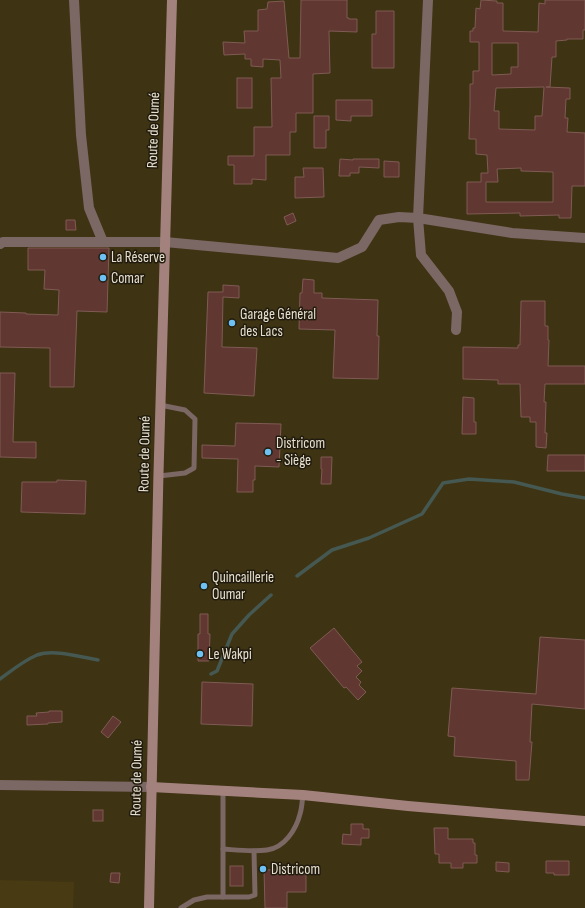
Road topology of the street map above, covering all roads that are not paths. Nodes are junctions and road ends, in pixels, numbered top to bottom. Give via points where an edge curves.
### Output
1 (74, 0) edge
2 (172, 0) edge
3 (428, 0) edge
4 (418, 218) junction
5 (585, 238) edge
6 (103, 242) junction
7 (165, 242) junction
8 (0, 244) edge
9 (456, 330) dead end
10 (160, 405) junction
11 (159, 476) junction
12 (0, 785) edge
13 (151, 787) junction
14 (223, 791) junction
15 (303, 795) junction
16 (585, 821) edge
17 (223, 849) junction
18 (254, 851) junction
19 (223, 897) junction
20 (149, 908) edge
21 (181, 908) edge

1 - 6 street via 89,208
2 - 7 main road, Route de Oumé
3 - 4 street
4 - 5 street via 512,233
4 - 7 street via 379,220 362,247 338,258
4 - 9 street via 421,255 449,291 457,312
6 - 7 street
6 - 8 street
7 - 10 main road, Route de Oumé
10 - 11 main road, Route de Oumé
10 - 11 lane via 185,410 195,419 194,468
11 - 13 main road, Route de Oumé
12 - 13 street
13 - 14 main road
13 - 20 main road, Route de Oumé
14 - 15 main road
14 - 17 lane
15 - 16 main road
15 - 18 lane via 298,822 288,838 278,847
17 - 18 lane
17 - 19 lane
18 - 19 lane via 254,895
19 - 21 lane via 194,900

